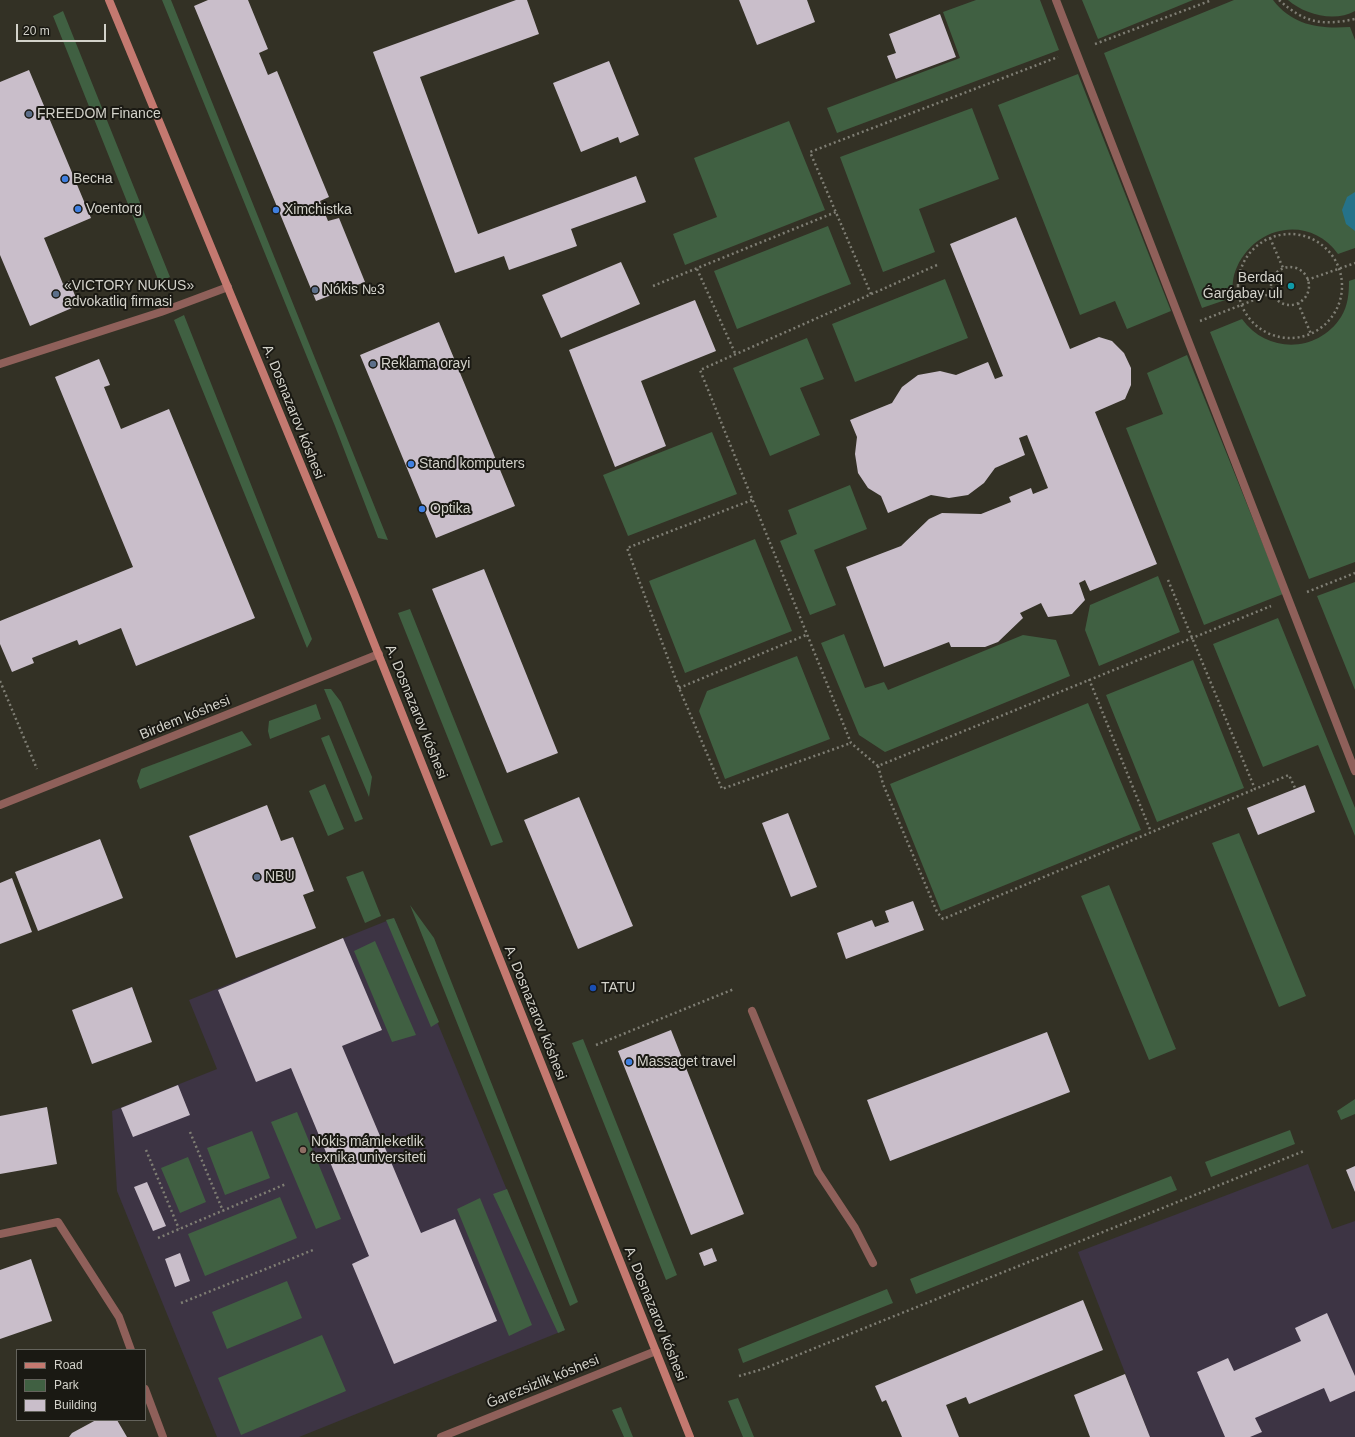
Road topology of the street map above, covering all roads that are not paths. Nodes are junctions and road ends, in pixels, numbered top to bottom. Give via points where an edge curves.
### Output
1 (109, 0) edge
2 (1056, 0) edge
3 (228, 287) junction
4 (0, 364) edge
5 (379, 654) junction
6 (1355, 771) edge
7 (0, 805) edge
8 (752, 1011) dead end
9 (0, 1234) edge
10 (872, 1263) dead end
11 (131, 1349) edge
12 (656, 1351) junction
13 (146, 1392) edge
14 (163, 1437) edge
15 (441, 1437) edge
16 (690, 1437) edge

1 - 3 main road, A. Dosnazarov kóshesi
2 - 6 street
3 - 4 street via 161,312
3 - 5 main road, A. Dosnazarov kóshesi
5 - 7 street, Birdem kóshesi
5 - 12 main road, A. Dosnazarov kóshesi
8 - 10 street via 818,1172 855,1228
9 - 11 street via 58,1222 118,1317
12 - 15 street, Ǵarezsizlik kóshesi
12 - 16 main road, A. Dosnazarov kóshesi
13 - 14 street

